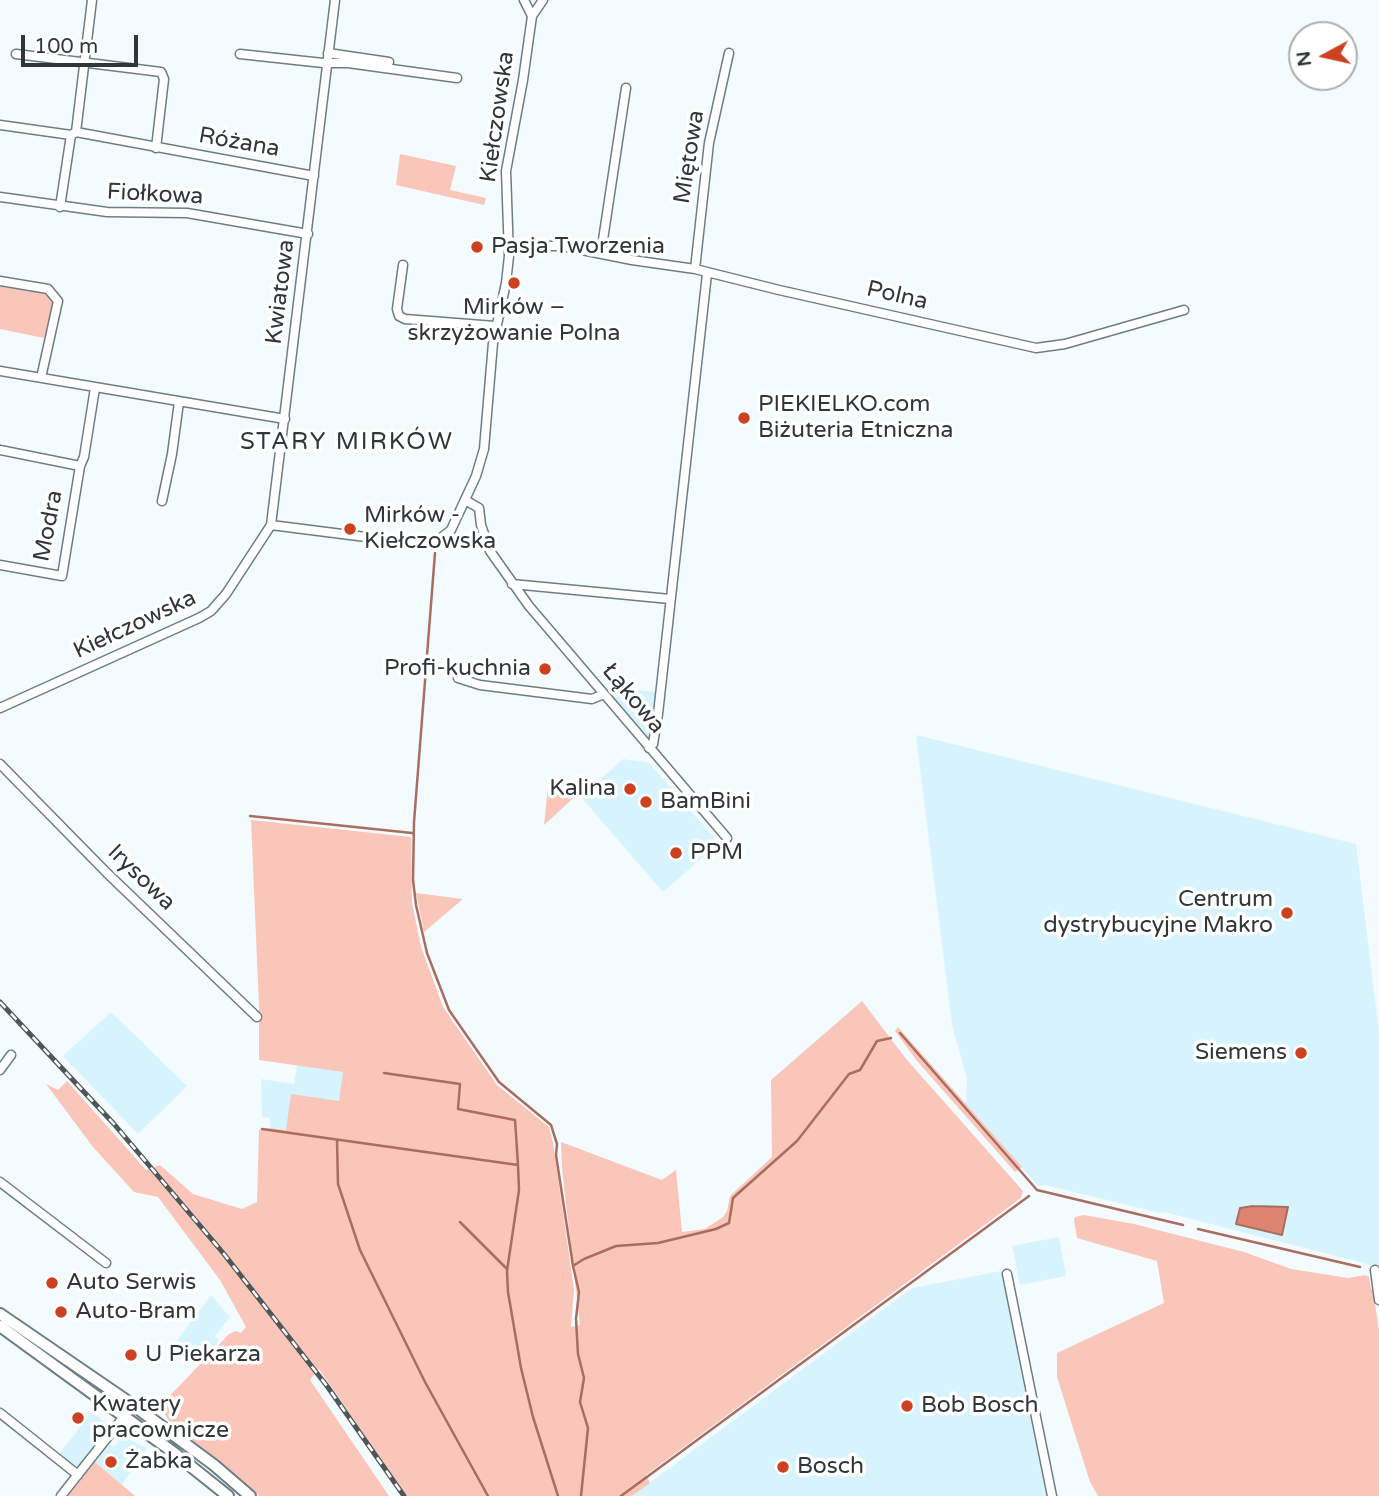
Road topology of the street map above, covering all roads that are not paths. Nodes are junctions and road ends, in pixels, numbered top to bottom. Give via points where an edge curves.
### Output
1 (92, 0) edge
2 (335, 0) edge
3 (524, 0) edge
4 (543, 0) edge
5 (532, 16) junction
6 (729, 53) dead end
7 (16, 54) dead end
8 (240, 54) dead end
9 (328, 58) junction
10 (83, 62) junction
11 (389, 62) dead end
12 (457, 78) dead end
13 (626, 88) dead end
14 (0, 125) edge
15 (74, 134) junction
16 (156, 148) junction
17 (314, 176) junction
18 (0, 197) edge
19 (60, 206) junction
20 (308, 234) junction
21 (509, 246) junction
22 (601, 253) junction
23 (403, 265) dead end
24 (695, 269) junction
25 (707, 274) junction
26 (0, 281) edge
27 (1184, 310) dead end
28 (495, 326) junction
29 (0, 371) edge
30 (41, 378) junction
31 (96, 388) junction
32 (179, 402) junction
33 (285, 419) junction
34 (0, 450) edge
35 (80, 466) junction
36 (465, 500) junction
37 (162, 501) dead end
38 (271, 525) junction
39 (0, 565) edge
40 (512, 584) junction
41 (670, 599) junction
42 (458, 678) dead end
43 (604, 694) junction
44 (0, 708) edge
45 (649, 748) junction
46 (0, 764) edge
47 (727, 838) dead end
48 (257, 1017) dead end
49 (11, 1055) dead end
50 (0, 1070) edge
51 (0, 1182) edge
52 (106, 1263) dead end
53 (1375, 1270) dead end
54 (1007, 1274) dead end
55 (1379, 1300) edge
56 (0, 1314) edge
57 (0, 1326) edge
58 (133, 1405) junction
59 (0, 1413) edge
60 (125, 1417) junction
61 (78, 1475) junction
62 (61, 1496) edge
63 (228, 1496) edge
64 (250, 1496) edge
65 (1052, 1496) edge

1 - 10 street
2 - 9 street, Kwiatowa
3 - 5 street
4 - 5 street, Kiełczowska
5 - 21 street, Kiełczowska via 506,171
6 - 24 street, Miętowa via 709,143
7 - 10 street
8 - 9 street
9 - 11 street
9 - 12 street
9 - 17 street, Kwiatowa
10 - 15 street
10 - 16 street via 163,74
13 - 22 street
14 - 15 street, Różana
15 - 16 street, Różana
15 - 19 street
16 - 17 street, Różana
17 - 20 street, Kwiatowa
18 - 19 street, Fiołkowa
19 - 20 street, Fiołkowa via 187,213
20 - 33 street, Kwiatowa
21 - 22 street, Polna via 562,246
21 - 28 street, Kiełczowska
22 - 24 street, Polna
23 - 28 street via 399,316
24 - 25 street, Polna
25 - 27 street, Polna via 1036,348
25 - 41 street
26 - 30 street via 48,289 58,301
28 - 36 street, Kiełczowska via 484,449
29 - 30 street
30 - 31 street
31 - 32 street
31 - 35 street
32 - 33 street
32 - 37 street
33 - 38 street, Kwiatowa
34 - 35 street
35 - 39 street, Modra via 62,576
36 - 38 street, Kiełczowska via 448,533 428,544
36 - 40 street, Łąkowa via 479,508 485,538
38 - 44 street, Kiełczowska via 211,611
40 - 41 street
40 - 43 street, Łąkowa
41 - 45 street via 658,714
42 - 43 street via 480,685 592,699
43 - 45 street, Łąkowa
45 - 47 street, Łąkowa
46 - 48 street, Irysowa
49 - 50 street
51 - 52 street
53 - 55 street
54 - 65 street
56 - 58 main road
57 - 60 main road
58 - 60 street
58 - 64 main road
59 - 61 street
60 - 61 street
60 - 63 main road
61 - 62 street

